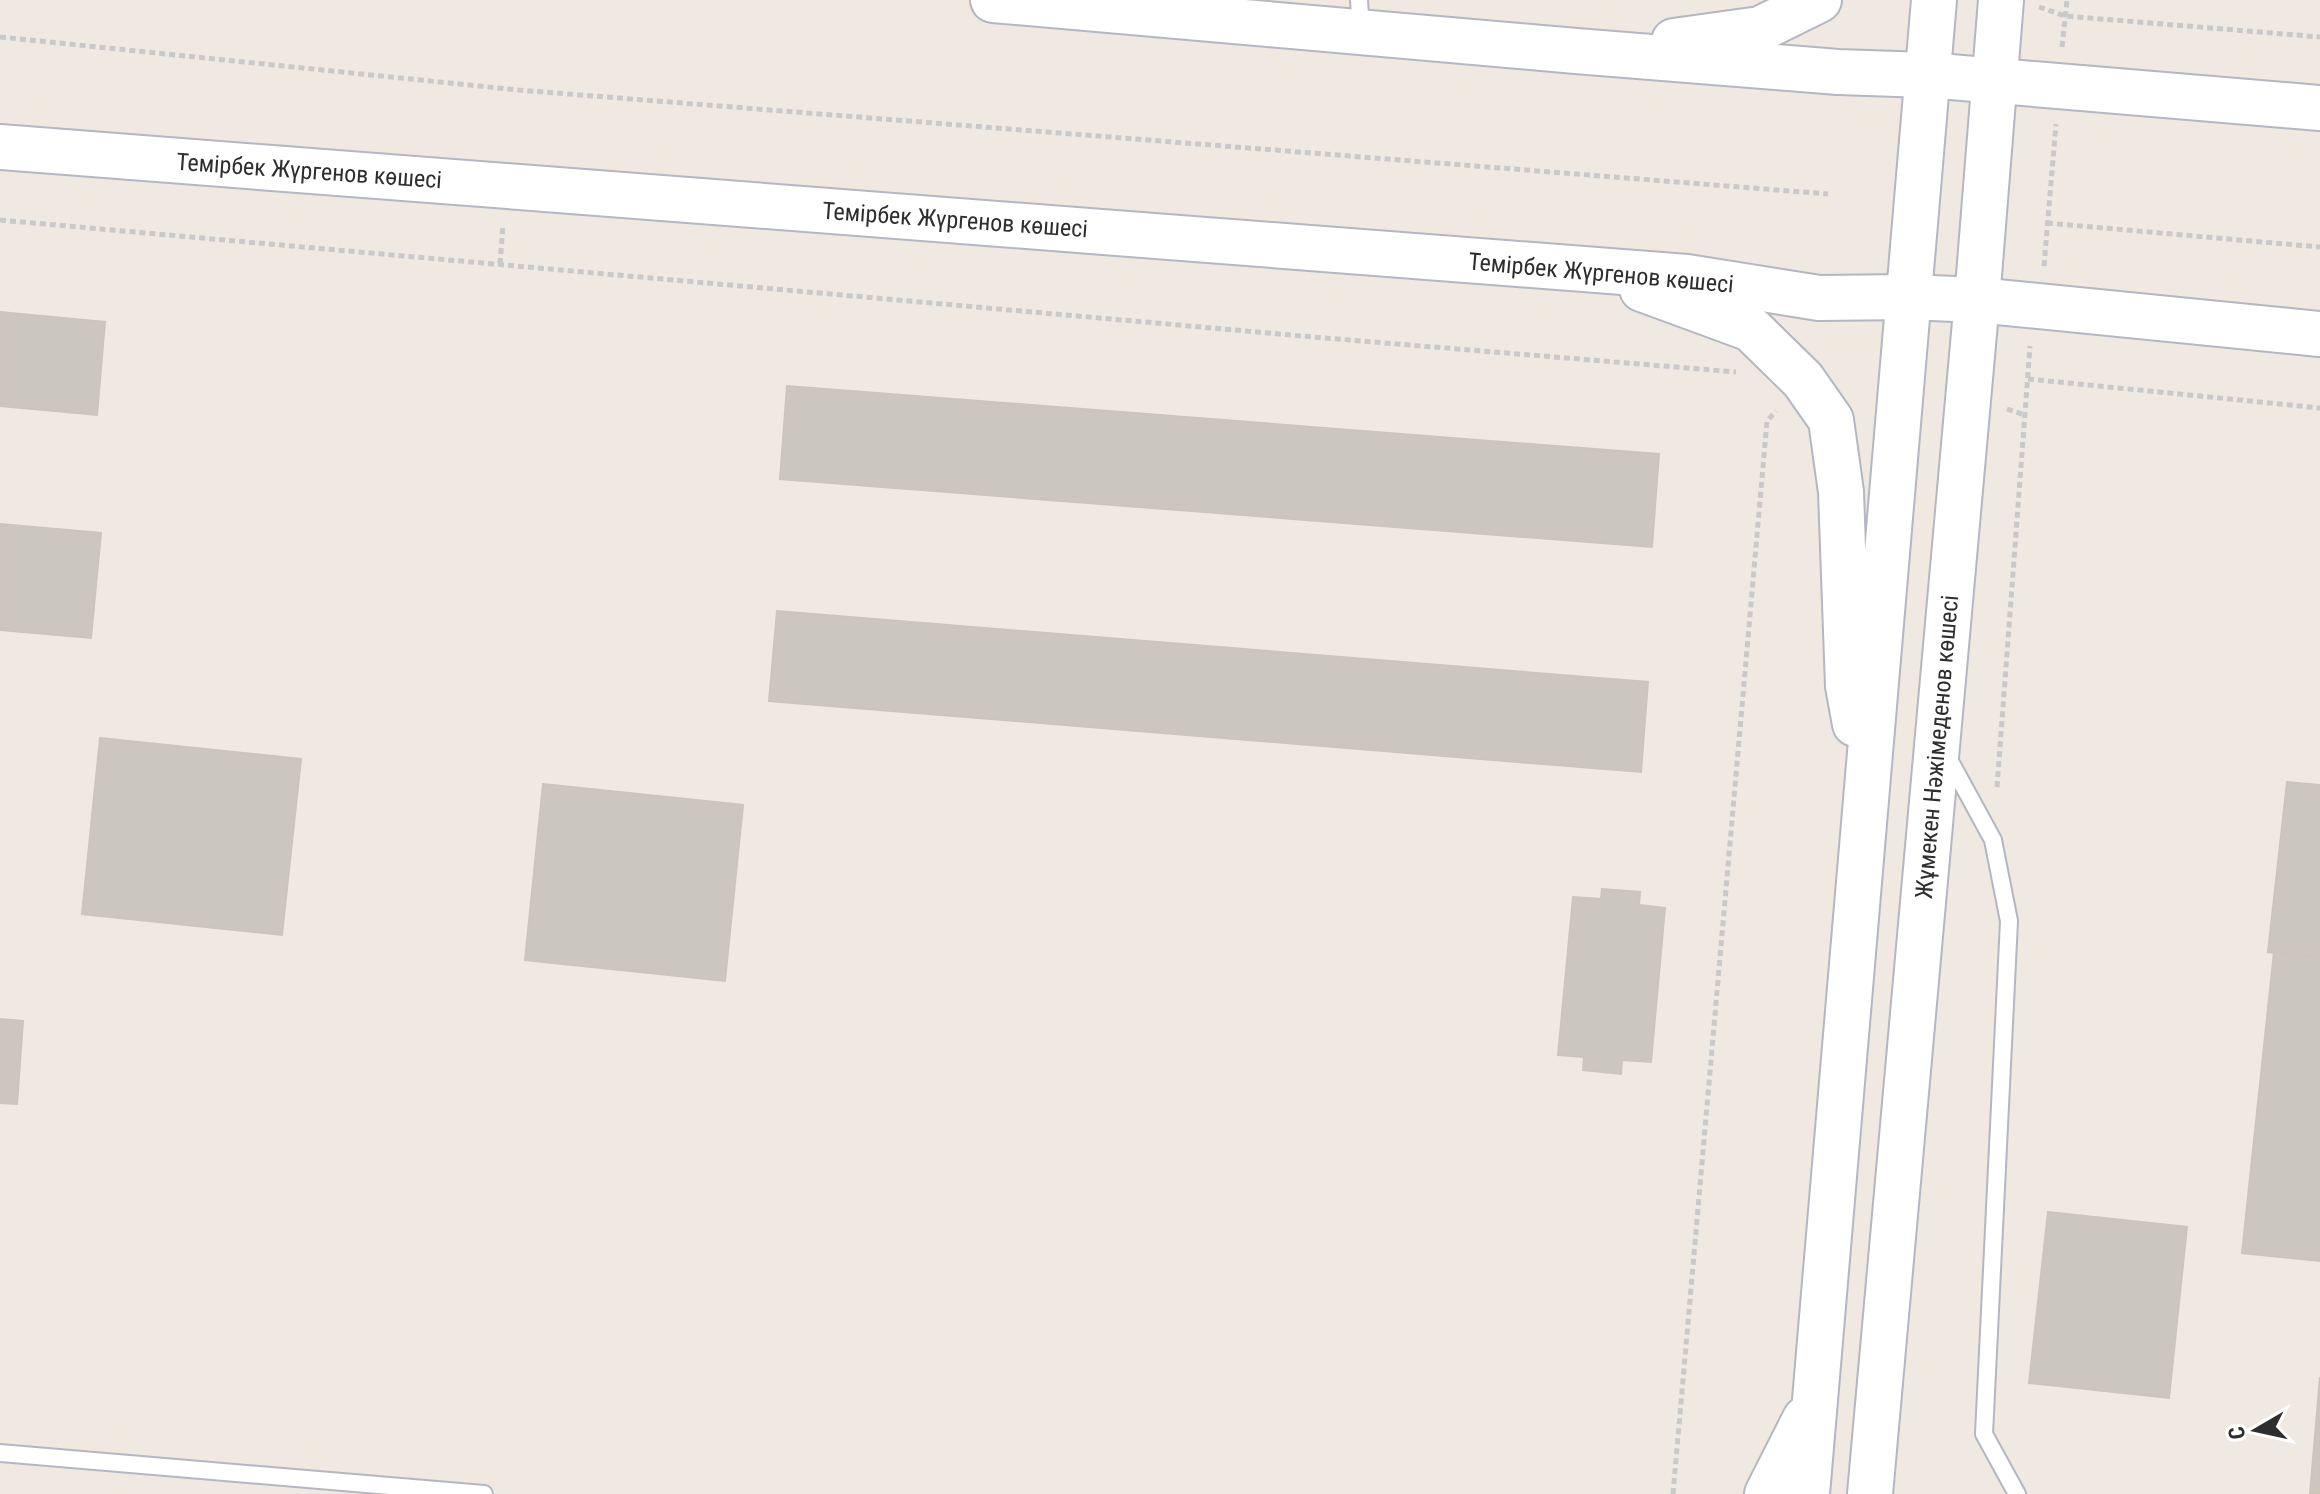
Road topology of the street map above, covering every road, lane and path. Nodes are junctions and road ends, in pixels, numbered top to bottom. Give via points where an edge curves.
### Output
1 (993, 0) edge
2 (1819, 0) edge
3 (1934, 0) edge
4 (2001, 0) edge
5 (2067, 0) edge
6 (1360, 16) edge
7 (2065, 16) junction
8 (0, 37) edge
9 (2320, 37) edge
10 (1576, 51) junction
11 (1927, 75) junction
12 (1994, 82) junction
13 (2059, 87) junction
14 (2320, 108) edge
15 (0, 147) edge
16 (1828, 194) dead end
17 (0, 220) edge
18 (2047, 223) junction
19 (2320, 247) edge
20 (1588, 269) junction
21 (1909, 297) junction
22 (1977, 300) junction
23 (2040, 306) junction
24 (2320, 334) edge
25 (1740, 372) dead end
26 (2028, 379) junction
27 (1803, 380) junction
28 (2320, 408) edge
29 (1938, 738) junction
30 (1867, 794) junction
31 (1993, 840) junction
32 (1815, 1399) junction
33 (0, 1453) edge
34 (484, 1494) edge
35 (1673, 1494) edge
36 (1767, 1494) edge
37 (1807, 1494) edge
38 (1870, 1494) edge
39 (2017, 1494) edge

1 - 6 street
2 - 10 street via 1760,29
3 - 11 street
4 - 12 street, Жұмекен Нәжімеденов көшесі
5 - 7 path
6 - 10 street
7 - 9 path
7 - 13 path
8 - 16 path via 518,90
10 - 11 street
11 - 12 street
11 - 21 street
12 - 13 street
12 - 22 street, Жұмекен Нәжімеденов көшесі
13 - 14 street
13 - 18 path
15 - 20 street, Темірбек Жүргенов көшесі
17 - 25 path
18 - 19 path
18 - 23 path
20 - 21 street, Темірбек Жүргенов көшесі via 1687,277 1819,298
20 - 27 street via 1751,329
21 - 22 street, Темірбек Жүргенов көшесі
21 - 30 street
22 - 23 street
22 - 29 street, Жұмекен Нәжімеденов көшесі
23 - 24 street
23 - 26 path via 2030,341
26 - 28 path
26 - 31 path
27 - 30 street via 1831,420 1841,492 1848,686
27 - 35 path via 1767,421
29 - 31 lane
29 - 38 street, Жұмекен Нәжімеденов көшесі
30 - 32 street
31 - 39 lane via 2009,921 1984,1434
32 - 36 street
32 - 37 street
33 - 34 lane

